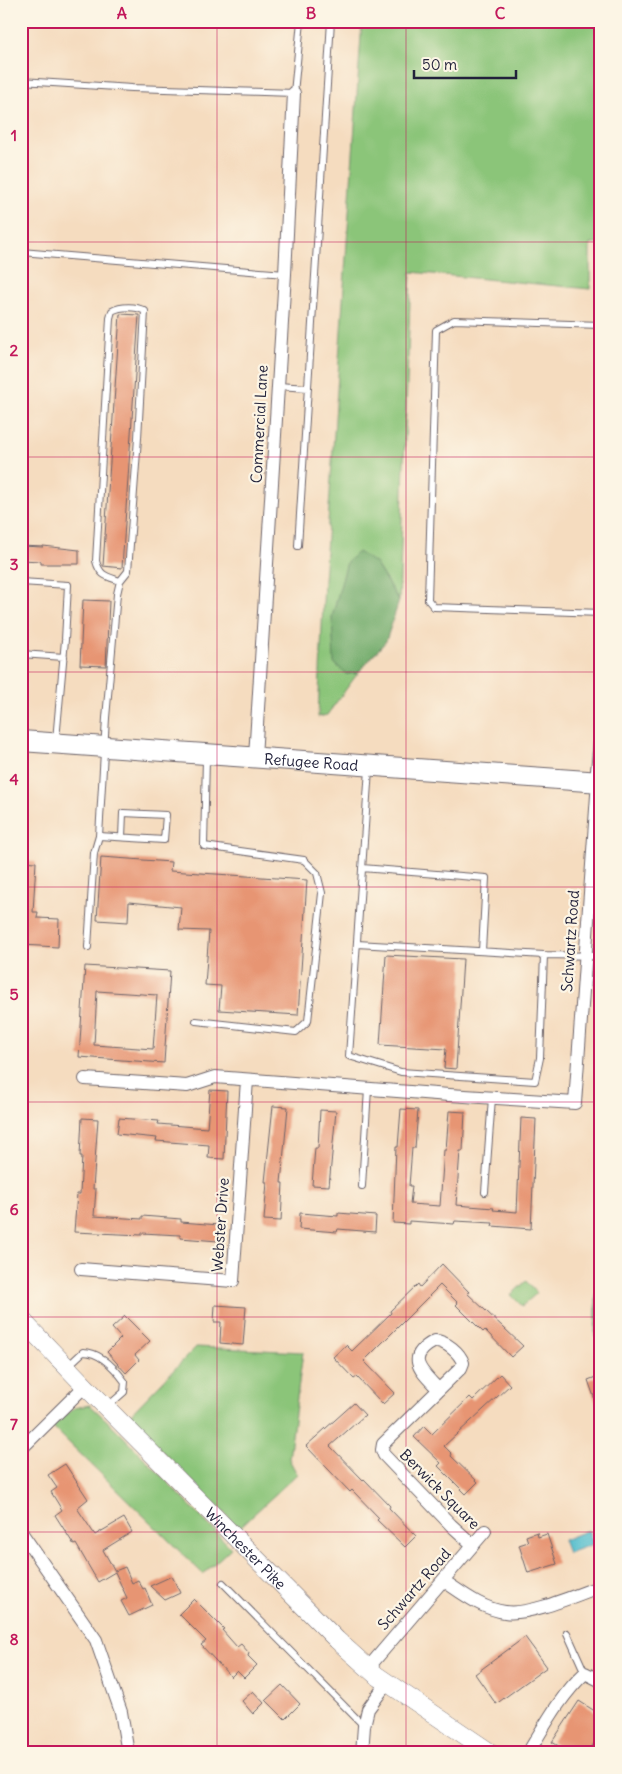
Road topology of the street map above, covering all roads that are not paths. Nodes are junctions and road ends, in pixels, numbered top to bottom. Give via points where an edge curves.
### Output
1 (301, 21) edge
2 (331, 21) edge
3 (21, 81) edge
4 (294, 93) junction
5 (21, 252) edge
6 (285, 274) junction
7 (601, 326) edge
8 (278, 386) junction
9 (308, 388) junction
10 (298, 546) dead end
11 (120, 581) junction
12 (21, 582) edge
13 (601, 613) edge
14 (21, 654) edge
15 (64, 657) junction
16 (601, 702) edge
17 (21, 741) edge
18 (55, 744) junction
19 (105, 747) junction
20 (206, 754) junction
21 (255, 757) junction
22 (370, 765) junction
23 (597, 781) edge
24 (99, 836) junction
25 (122, 837) junction
26 (362, 868) junction
27 (357, 944) junction
28 (88, 946) dead end
29 (482, 951) junction
30 (544, 954) junction
31 (585, 955) junction
32 (601, 956) edge
33 (196, 1021) dead end
34 (85, 1079) dead end
35 (247, 1080) junction
36 (368, 1089) junction
37 (492, 1098) junction
38 (362, 1186) dead end
39 (485, 1192) dead end
40 (81, 1269) dead end
41 (21, 1319) edge
42 (68, 1367) junction
43 (85, 1386) junction
44 (438, 1389) dead end
45 (107, 1407) junction
46 (21, 1449) edge
47 (485, 1531) dead end
48 (21, 1532) edge
49 (473, 1545) junction
50 (444, 1580) junction
51 (223, 1583) dead end
52 (601, 1586) edge
53 (567, 1633) dead end
54 (368, 1668) junction
55 (585, 1673) junction
56 (601, 1681) edge
57 (387, 1683) junction
58 (364, 1726) junction
59 (128, 1753) edge
60 (362, 1753) edge
61 (492, 1753) edge
62 (528, 1753) edge

1 - 4 lane
2 - 9 lane
3 - 4 lane
4 - 6 street, Commercial Lane
5 - 6 lane
6 - 8 street, Commercial Lane
7 - 13 lane via 454,320 436,330 428,600 434,607
8 - 9 lane
8 - 21 street, Commercial Lane
9 - 10 lane
11 - 11 lane via 128,571 145,321 145,311 134,308 117,308 110,318 96,561 104,576
11 - 19 lane
12 - 15 lane via 68,585
14 - 15 lane
15 - 18 lane
16 - 23 lane
17 - 18 main road, Refugee Road
18 - 19 main road, Refugee Road
19 - 20 main road, Refugee Road
19 - 24 lane
20 - 21 main road, Refugee Road
20 - 33 lane via 204,846 304,860 317,873 322,893 308,1021 296,1032
21 - 22 main road, Refugee Road
22 - 23 main road, Refugee Road
22 - 26 lane
23 - 31 street, Schwartz Road
24 - 25 lane
24 - 28 lane via 94,853
25 - 25 lane via 164,840 166,815 123,813
26 - 27 lane
26 - 29 lane via 486,878
27 - 29 lane
27 - 30 lane via 349,1056 401,1072 534,1081 540,1058
29 - 30 lane
30 - 31 lane
31 - 32 lane
31 - 37 street, Schwartz Road via 575,1103
34 - 35 street via 187,1086 216,1077
35 - 36 street
35 - 40 street, Webster Drive via 232,1281
36 - 37 street
36 - 38 lane
37 - 39 lane
41 - 42 main road, Winchester Pike
42 - 43 main road, Winchester Pike
42 - 45 lane via 83,1352 93,1352 115,1369 125,1382 124,1392
43 - 45 main road, Winchester Pike
43 - 46 street
44 - 49 street, Berwick Square via 383,1444 382,1450
45 - 54 main road, Winchester Pike via 283,1587
47 - 49 street, Schwartz Road
48 - 59 street via 96,1640 122,1712
49 - 50 street, Schwartz Road
50 - 52 street via 476,1602 506,1612 522,1612
50 - 54 street, Schwartz Road
51 - 58 lane
53 - 55 lane
54 - 57 main road, Winchester Pike
55 - 56 street
55 - 62 street via 564,1696
57 - 58 street via 368,1708
57 - 61 main road, Winchester Pike
58 - 60 street

